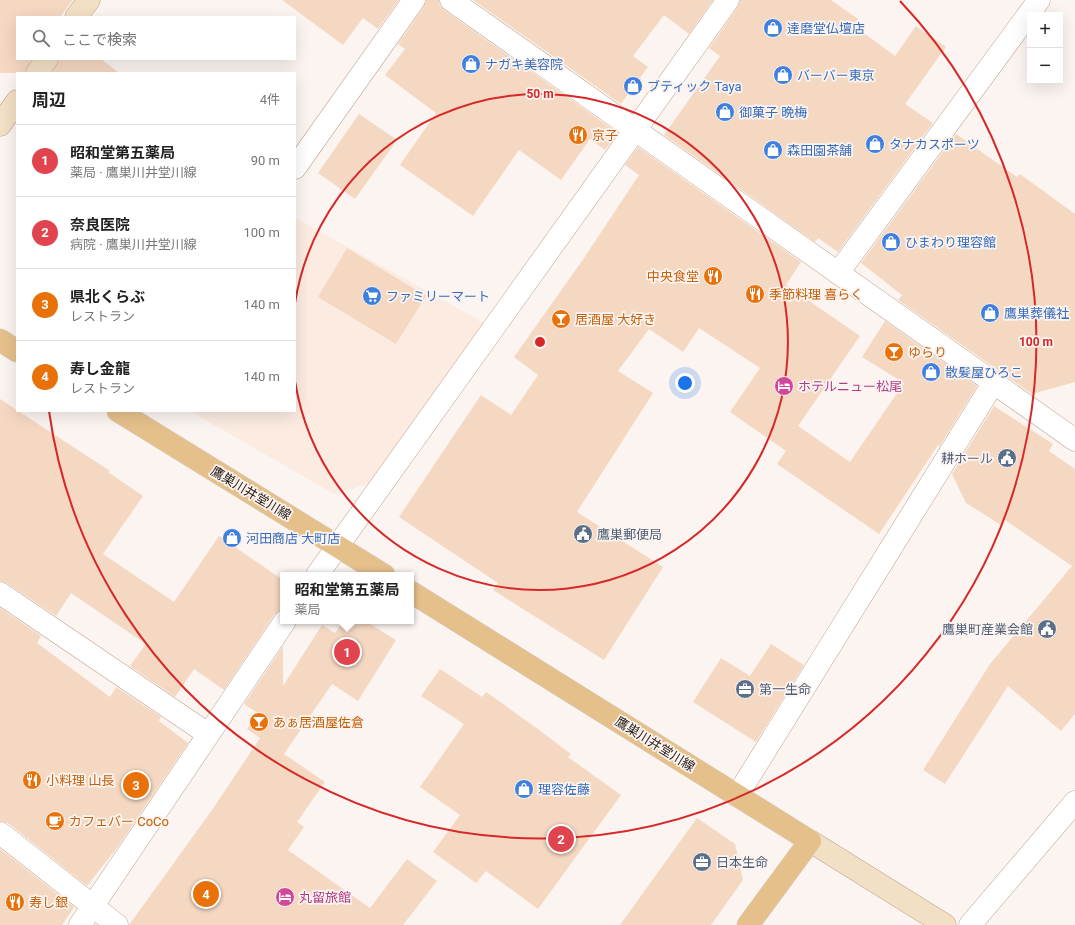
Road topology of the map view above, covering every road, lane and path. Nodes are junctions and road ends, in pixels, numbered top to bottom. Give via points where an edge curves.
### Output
1 (89, 0) edge
2 (414, 0) edge
3 (451, 0) edge
4 (728, 0) edge
5 (1039, 0) edge
6 (77, 16) edge
7 (46, 60) edge
8 (38, 72) edge
9 (16, 102) edge
10 (0, 124) edge
11 (636, 130) junction
12 (296, 167) edge
13 (838, 273) junction
14 (0, 340) edge
15 (16, 350) edge
16 (994, 382) junction
17 (121, 412) edge
18 (1075, 440) edge
19 (337, 545) junction
20 (319, 572) edge
21 (379, 572) edge
22 (0, 593) edge
23 (414, 594) edge
24 (283, 624) edge
25 (208, 734) junction
26 (737, 796) junction
27 (1075, 802) edge
28 (0, 833) edge
29 (810, 841) junction
30 (93, 907) junction
31 (80, 925) edge
32 (117, 925) edge
33 (748, 925) edge
34 (945, 925) edge
35 (970, 925) edge

1 - 6 street
2 - 12 street
3 - 11 street
4 - 11 street
5 - 13 street
7 - 8 street
9 - 10 street
11 - 13 street
11 - 19 street
13 - 16 street
14 - 15 main road
16 - 18 street
16 - 26 street
17 - 19 main road, 鷹巣川井堂川線
19 - 20 street
19 - 21 main road, 鷹巣川井堂川線
22 - 25 street
23 - 26 main road, 鷹巣川井堂川線
24 - 25 street
25 - 30 street
26 - 29 main road, 鷹巣川井堂川線
27 - 35 street
28 - 30 street
29 - 33 main road
29 - 34 street
30 - 31 street
30 - 32 street

